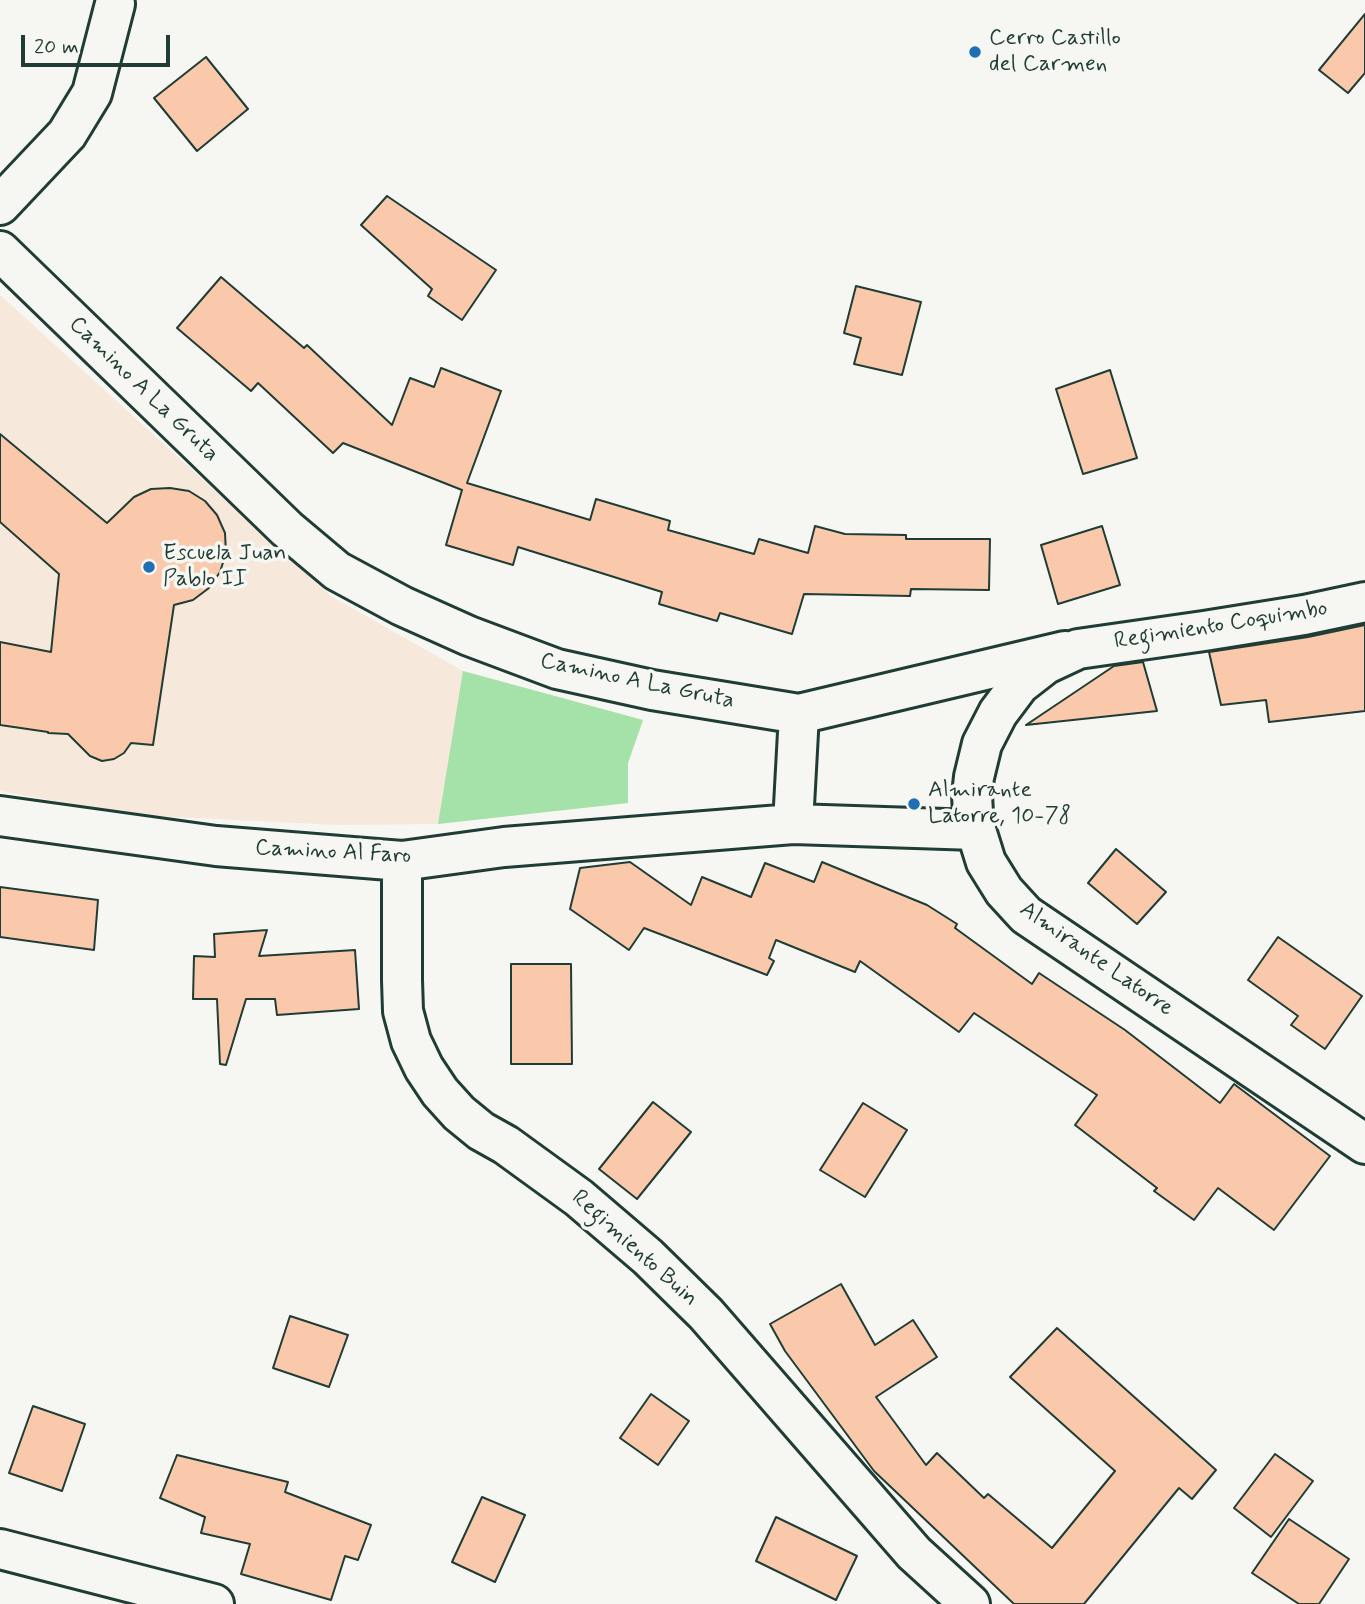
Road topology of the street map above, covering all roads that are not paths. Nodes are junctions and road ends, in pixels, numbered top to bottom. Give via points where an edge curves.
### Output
1 (115, 4) dead end
2 (0, 205) edge
3 (0, 251) edge
4 (1365, 602) edge
5 (1078, 649) junction
6 (799, 714) junction
7 (0, 816) edge
8 (793, 824) junction
9 (976, 830) junction
10 (402, 861) junction
11 (1365, 1144) edge
12 (0, 1549) edge
13 (214, 1604) edge
14 (970, 1604) edge

1 - 2 street via 92,93 67,134
3 - 6 street, Camino A La Gruta via 287,529 337,571 469,636 557,669
4 - 5 street, Regimiento Coquimbo
5 - 6 street, Camino A La Gruta
5 - 9 street, Almirante Latorre via 1046,664 1019,685 998,713 982,744 974,777
6 - 8 street
7 - 10 street, Camino Al Faro via 216,846
8 - 9 street, Camino Al Faro
8 - 10 street, Camino Al Faro via 504,847
9 - 11 street, Almirante Latorre via 986,862 1026,915
10 - 14 street, Regimiento Buin via 404,1011 411,1041 440,1093 458,1113 579,1198 648,1257 706,1314 914,1553
12 - 13 street

